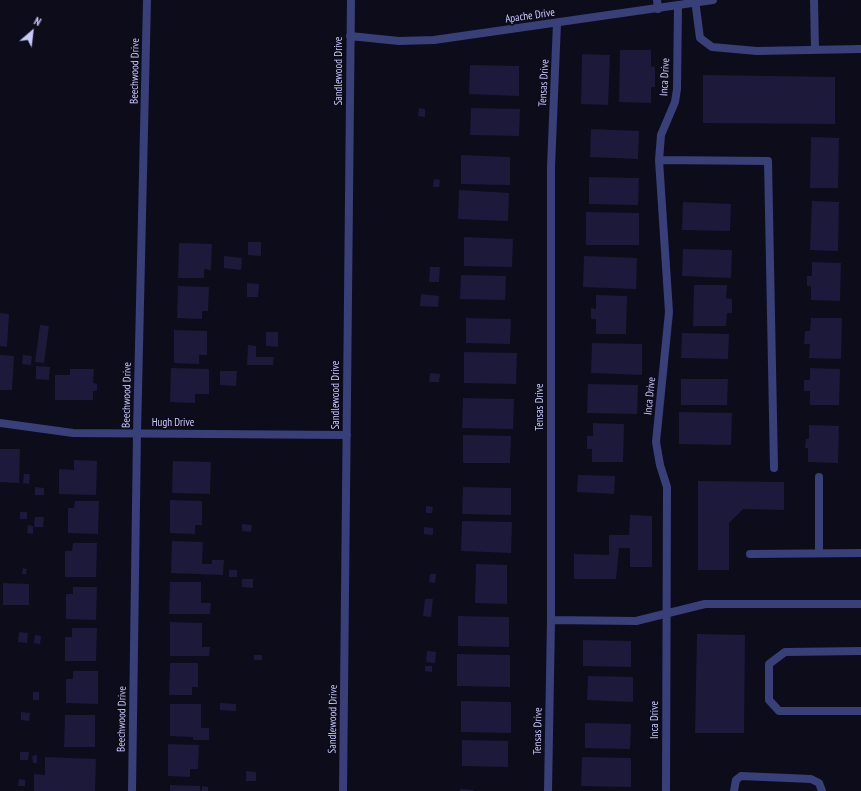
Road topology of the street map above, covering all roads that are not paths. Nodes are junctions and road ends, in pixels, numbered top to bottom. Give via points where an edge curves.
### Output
1 (147, 0) edge
2 (350, 0) edge
3 (657, 0) edge
4 (713, 0) edge
5 (814, 0) edge
6 (696, 1) edge
7 (678, 6) junction
8 (658, 9) junction
9 (557, 23) junction
10 (350, 36) junction
11 (861, 48) edge
12 (815, 50) junction
13 (659, 160) junction
14 (0, 423) edge
15 (137, 433) junction
16 (347, 435) junction
17 (774, 468) dead end
18 (819, 477) dead end
19 (819, 553) junction
20 (861, 553) edge
21 (750, 554) dead end
22 (861, 604) edge
23 (667, 614) junction
24 (551, 620) junction
25 (861, 651) edge
26 (861, 711) edge
27 (132, 791) edge
28 (343, 791) edge
29 (548, 791) edge
30 (666, 791) edge
31 (734, 791) edge
32 (822, 791) edge

1 - 15 street, Beechwood Drive
2 - 10 street, Sandlewood Drive
3 - 8 street
4 - 6 street, Apache Drive
5 - 12 street
6 - 7 street, Apache Drive
6 - 12 street via 700,38 712,47 758,51
7 - 8 street, Apache Drive
7 - 13 street, Inca Drive via 677,89 675,102 661,135
8 - 9 street, Apache Drive
9 - 10 street, Apache Drive via 434,40 399,41
9 - 24 street, Tensas Drive via 551,167
10 - 16 street, Sandlewood Drive
11 - 12 street
13 - 17 street via 768,161
13 - 23 street, Inca Drive via 669,312 656,442 660,465 668,487
14 - 15 street, Hugh Drive via 73,433
15 - 16 street, Hugh Drive
15 - 27 street, Beechwood Drive
16 - 28 street, Sandlewood Drive
18 - 19 street
19 - 20 street
19 - 21 street
22 - 23 street via 706,604
23 - 24 street via 636,621
23 - 30 street, Inca Drive
24 - 29 street, Tensas Drive
25 - 26 street via 785,652 769,664 769,700 779,711
31 - 32 street via 736,780 741,776 811,779 819,783

